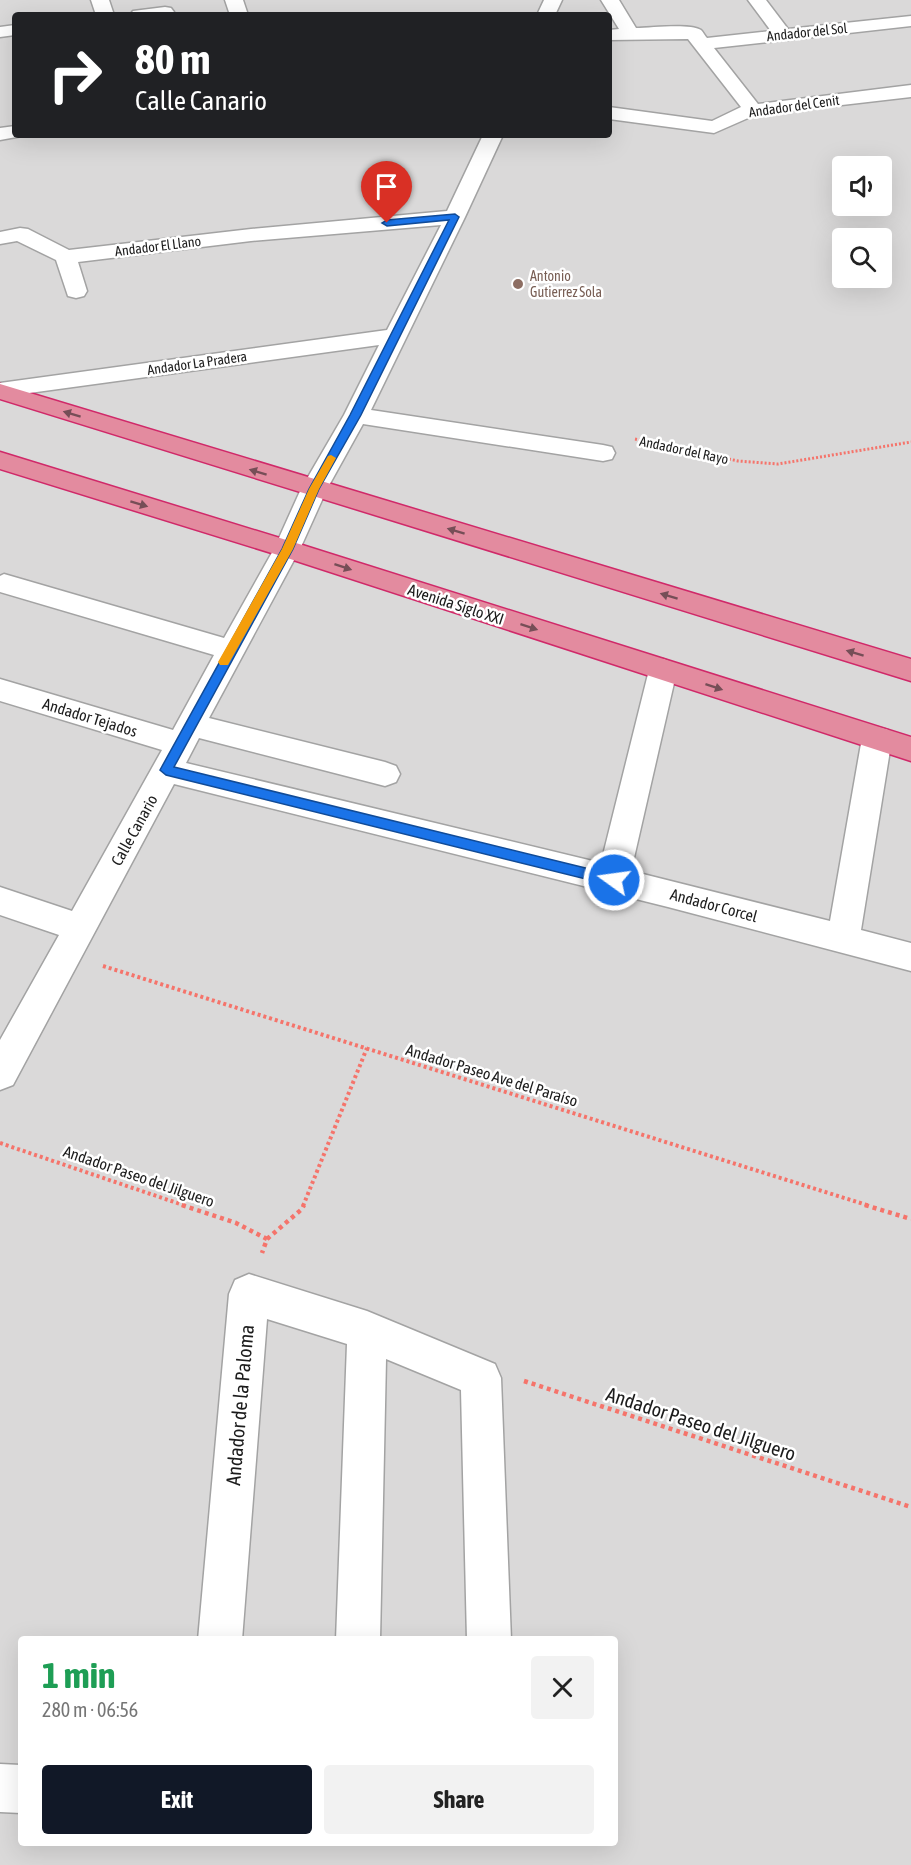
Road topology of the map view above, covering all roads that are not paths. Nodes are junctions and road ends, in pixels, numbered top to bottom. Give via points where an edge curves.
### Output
1 (610, 0) edge
2 (757, 0) edge
3 (911, 21) edge
4 (631, 34) junction
5 (612, 35) edge
6 (783, 35) junction
7 (704, 44) junction
8 (911, 91) edge
9 (753, 110) junction
10 (612, 113) edge
11 (492, 138) edge
12 (455, 217) junction
13 (0, 238) edge
14 (66, 257) junction
15 (75, 291) dead end
16 (395, 336) junction
17 (0, 391) edge
18 (356, 415) junction
19 (603, 453) road end
20 (0, 460) edge
21 (314, 489) junction
22 (287, 549) junction
23 (4, 584) dead end
24 (231, 650) junction
25 (663, 670) junction
26 (911, 670) edge
27 (0, 690) edge
28 (877, 738) junction
29 (179, 746) junction
30 (911, 749) edge
31 (385, 774) dead end
32 (614, 880) junction
33 (0, 901) edge
34 (843, 939) junction
35 (73, 941) junction
36 (911, 957) edge
37 (0, 1074) edge
38 (367, 1331) junction
39 (220, 1636) edge
40 (358, 1636) edge
41 (489, 1636) edge
42 (0, 1788) edge
43 (18, 1789) edge

1 - 4 street
2 - 6 street
3 - 6 street, Andador del Sol
4 - 5 street, Andador del Sol
4 - 7 street, Andador del Sol via 694,34
6 - 7 street, Andador del Sol
7 - 9 street
8 - 9 street, Andador del Cenit
9 - 10 street, Andador del Cenit via 737,114 714,128
11 - 12 street, Calle Canario
12 - 14 street, Andador El Llano
12 - 16 street, Calle Canario
13 - 14 street via 21,234
14 - 15 street
16 - 17 street, Andador La Pradera
16 - 18 street, Calle Canario
21 -> 17 highway
18 - 19 street
18 - 21 street, Calle Canario
20 -> 22 highway, Avenida Siglo XXI
21 - 22 street, Calle Canario
26 -> 21 highway
22 - 24 street, Calle Canario
22 -> 25 highway, Avenida Siglo XXI
23 - 24 street
24 - 29 street, Calle Canario
25 -> 28 highway, Avenida Siglo XXI
25 - 32 street
27 - 29 street, Andador Tejados
28 - 30 highway, Avenida Siglo XXI
28 - 34 street
29 - 31 street
29 - 32 street, Andador Corcel
29 - 35 street, Calle Canario
32 - 34 street, Andador Corcel
33 - 35 street
34 - 36 street, Andador Corcel
35 - 37 street, Calle Canario
38 - 39 street, Andador de la Paloma via 249,1294
38 - 40 street
38 - 41 street via 481,1378
42 - 43 street

